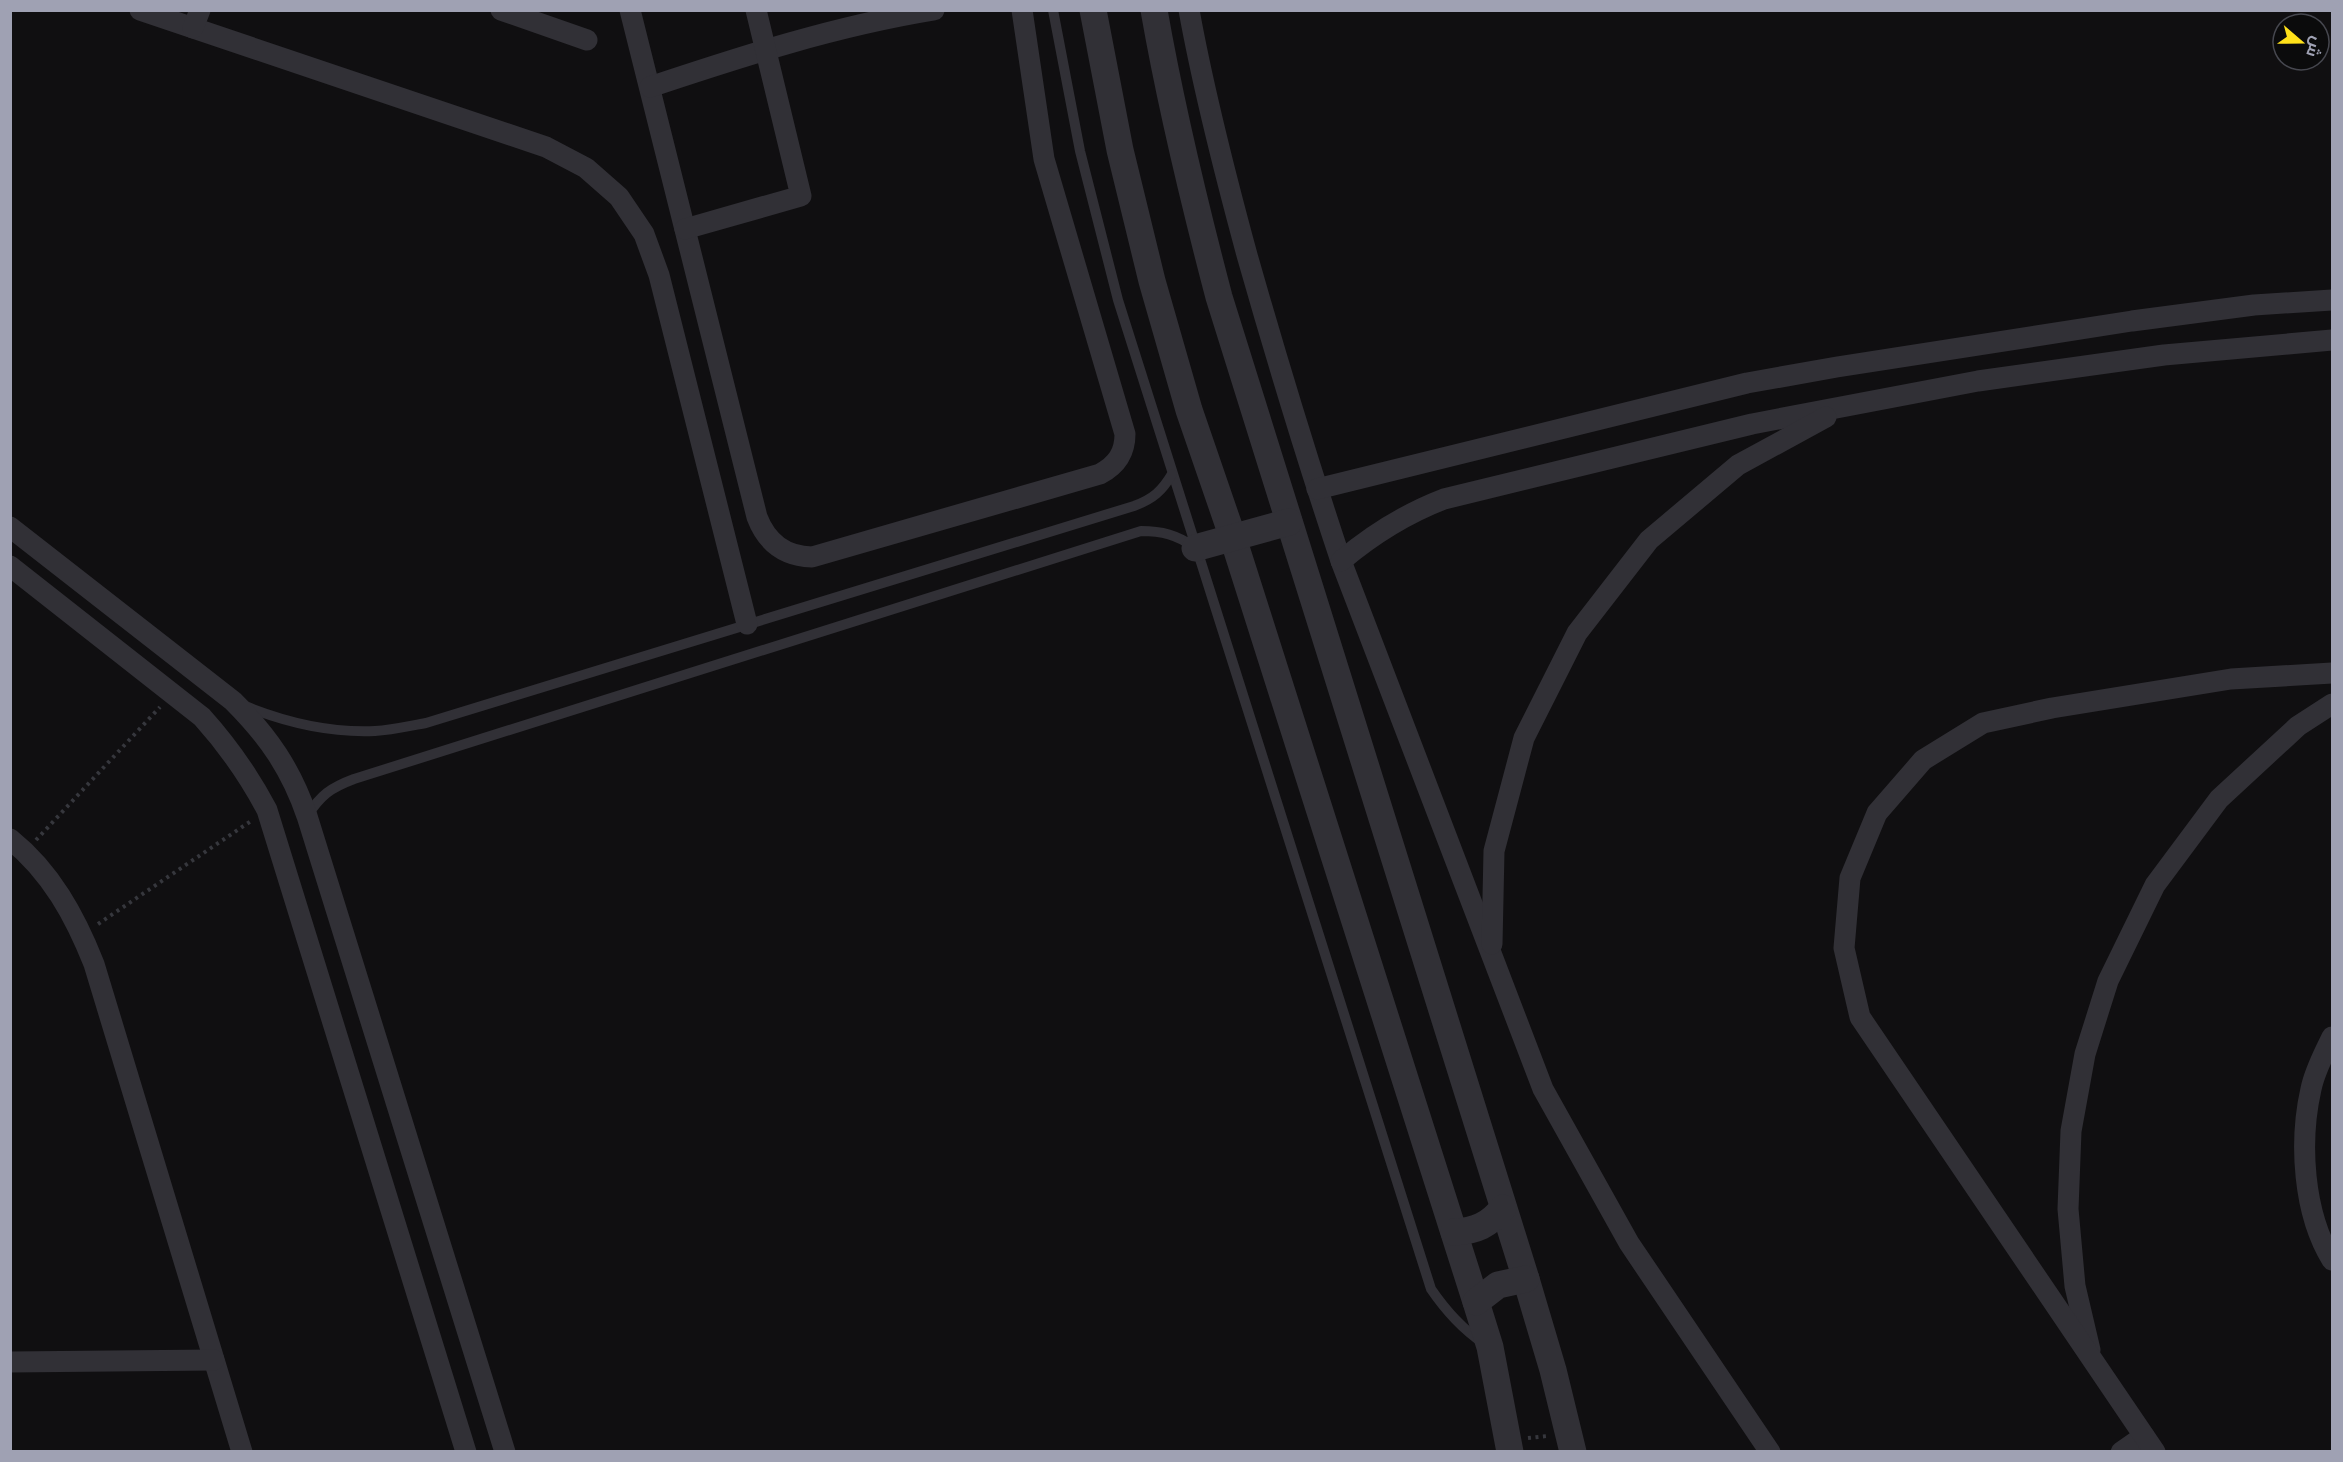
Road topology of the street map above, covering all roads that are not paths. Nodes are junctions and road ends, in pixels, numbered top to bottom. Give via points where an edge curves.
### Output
1 (140, 10) edge
2 (501, 10) edge
3 (630, 10) edge
4 (756, 10) edge
5 (934, 10) edge
6 (1022, 10) edge
7 (1053, 10) edge
8 (1093, 10) edge
9 (1154, 10) edge
10 (1190, 10) edge
11 (528, 15) edge
12 (196, 19) edge
13 (587, 40) dead end
14 (765, 48) junction
15 (650, 87) junction
16 (685, 229) junction
17 (2332, 300) edge
18 (2332, 340) edge
19 (1841, 408) junction
20 (1172, 474) junction
21 (1317, 489) junction
22 (1289, 522) junction
23 (10, 527) edge
24 (1233, 538) junction
25 (1195, 548) junction
26 (1341, 561) junction
27 (10, 566) edge
28 (86, 586) junction
29 (66, 610) junction
30 (747, 624) junction
31 (2332, 673) edge
32 (233, 701) junction
33 (2332, 704) edge
34 (307, 816) junction
35 (18, 845) edge
36 (1492, 957) junction
37 (2332, 1037) edge
38 (1503, 1208) junction
39 (1454, 1232) junction
40 (2332, 1260) edge
41 (1526, 1279) junction
42 (1476, 1302) junction
43 (1490, 1347) junction
44 (214, 1359) junction
45 (10, 1362) edge
46 (2093, 1362) junction
47 (1571, 1442) edge
48 (2150, 1444) edge
49 (1510, 1446) edge
50 (242, 1452) edge
51 (466, 1452) edge
52 (505, 1452) edge
53 (1770, 1452) edge
54 (2121, 1452) edge

1 - 12 street
2 - 11 street
3 - 15 street
4 - 14 street
5 - 14 street via 884,18
6 - 16 street via 1044,159 1125,434 1120,457 1108,470 812,557 781,549 766,535 757,517
7 - 20 lane via 1080,151 1118,300
8 - 24 street via 1120,150 1152,281 1189,410
9 - 22 street via 1207,253
10 - 21 street via 1220,158
11 - 13 street
12 - 30 street via 546,147 586,168 619,197 644,234 659,276
14 - 15 street
14 - 16 street via 801,196
15 - 16 street
17 - 21 street via 2254,305 2132,321 1747,383
18 - 19 street via 2164,355 1978,381
19 - 26 street via 1752,424 1444,500 1389,524
19 - 36 street via 1738,465 1693,502 1649,540 1577,633 1524,738 1494,851
20 - 25 lane
20 - 30 lane via 1164,489 1134,506
21 - 26 street
22 - 24 street
22 - 38 street
23 - 28 street
24 - 25 street
24 - 39 street
25 - 34 lane via 1161,531 1141,531 354,779 334,786
25 - 43 lane via 1431,1289 1465,1331
26 - 36 street
27 - 29 street
28 - 29 street
28 - 32 street
29 - 51 street via 202,717 228,745 267,810
30 - 32 lane via 426,723 377,731 327,730 279,719
31 - 46 street via 2231,679 1983,723 1923,760 1877,813 1850,878 1844,948 1860,1017
32 - 34 street via 261,729 283,762
33 - 46 street via 2298,726 2219,799 2155,885 2108,981 2085,1054 2077,1098 2068,1209 2075,1286
34 - 52 street
35 - 44 street via 48,877 66,905 94,964
36 - 53 street via 1543,1089 1602,1196 1629,1243
37 - 40 street via 2311,1089 2304,1143 2309,1198
38 - 39 street via 1482,1227
38 - 41 street
39 - 42 street
41 - 42 street via 1498,1285
41 - 47 street
42 - 43 street
43 - 49 street
44 - 45 street
44 - 50 street
46 - 48 street
48 - 54 street

